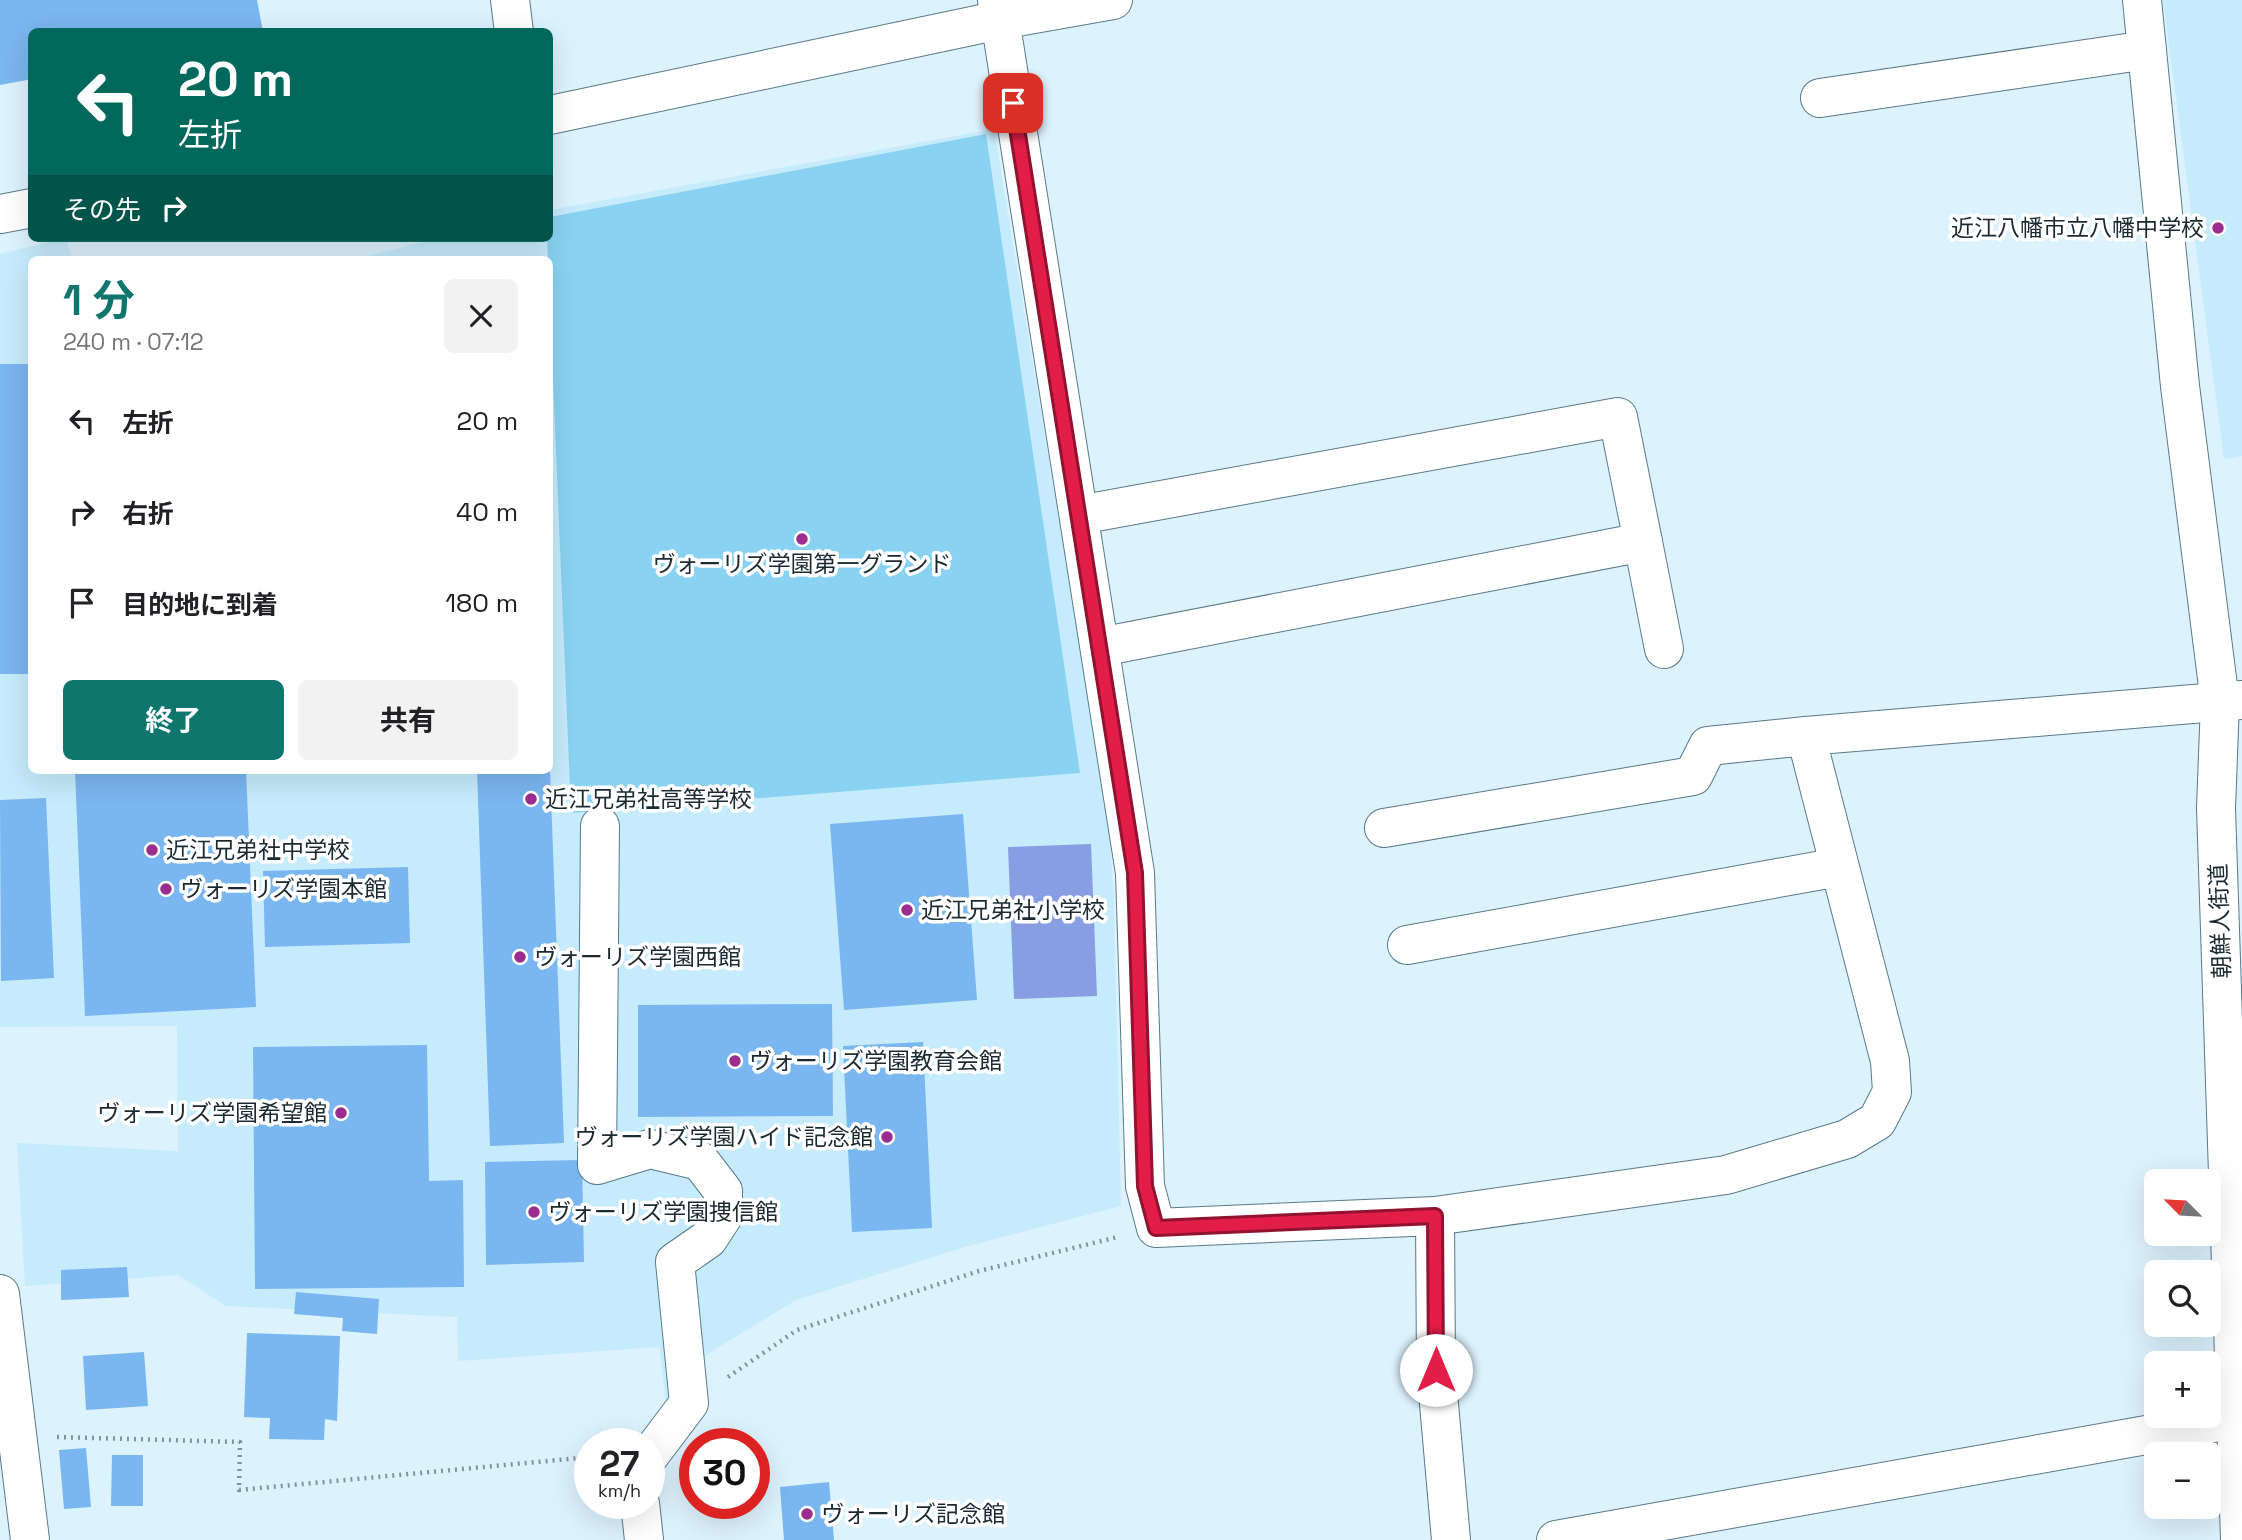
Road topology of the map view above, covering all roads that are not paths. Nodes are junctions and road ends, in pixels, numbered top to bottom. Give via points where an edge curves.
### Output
1 (510, 0) edge
2 (1113, 0) edge
3 (2142, 0) edge
4 (998, 10) edge
5 (514, 28) edge
6 (2147, 50) junction
7 (1820, 98) dead end
8 (553, 114) edge
9 (28, 209) edge
10 (0, 214) edge
11 (1079, 514) junction
12 (1643, 542) junction
13 (1100, 647) junction
14 (1664, 649) dead end
15 (2231, 701) edge
16 (1806, 736) junction
17 (600, 826) dead end
18 (1384, 828) dead end
19 (1839, 867) junction
20 (1407, 945) dead end
21 (2232, 977) edge
22 (1435, 1216) junction
23 (0, 1294) edge
24 (2239, 1418) edge
25 (665, 1435) edge
26 (642, 1519) edge
27 (30, 1540) edge
28 (644, 1540) edge
29 (1451, 1540) edge
30 (1556, 1540) edge
31 (2240, 1540) edge

1 - 5 street
2 - 4 street
3 - 6 street, 朝鮮人街道
4 - 8 street
4 - 11 street
6 - 7 street
6 - 15 street, 朝鮮人街道 via 2180,386
9 - 10 street
11 - 12 street via 1618,417
11 - 13 street
12 - 13 street
12 - 14 street
13 - 22 street via 1135,873 1145,1186 1156,1228
15 - 16 street
15 - 21 street, 朝鮮人街道 via 2216,808
16 - 18 street via 1708,746 1693,776
16 - 19 street
17 - 25 street via 597,1165 650,1149 700,1161 723,1191 723,1216 708,1239 675,1262 689,1403
19 - 20 street
19 - 22 street via 1890,1061 1892,1093 1877,1121 1847,1139 1726,1175
21 - 24 street, 朝鮮人街道
22 - 29 street via 1436,1370
23 - 27 street
24 - 30 street
24 - 31 street, 朝鮮人街道
26 - 28 street

